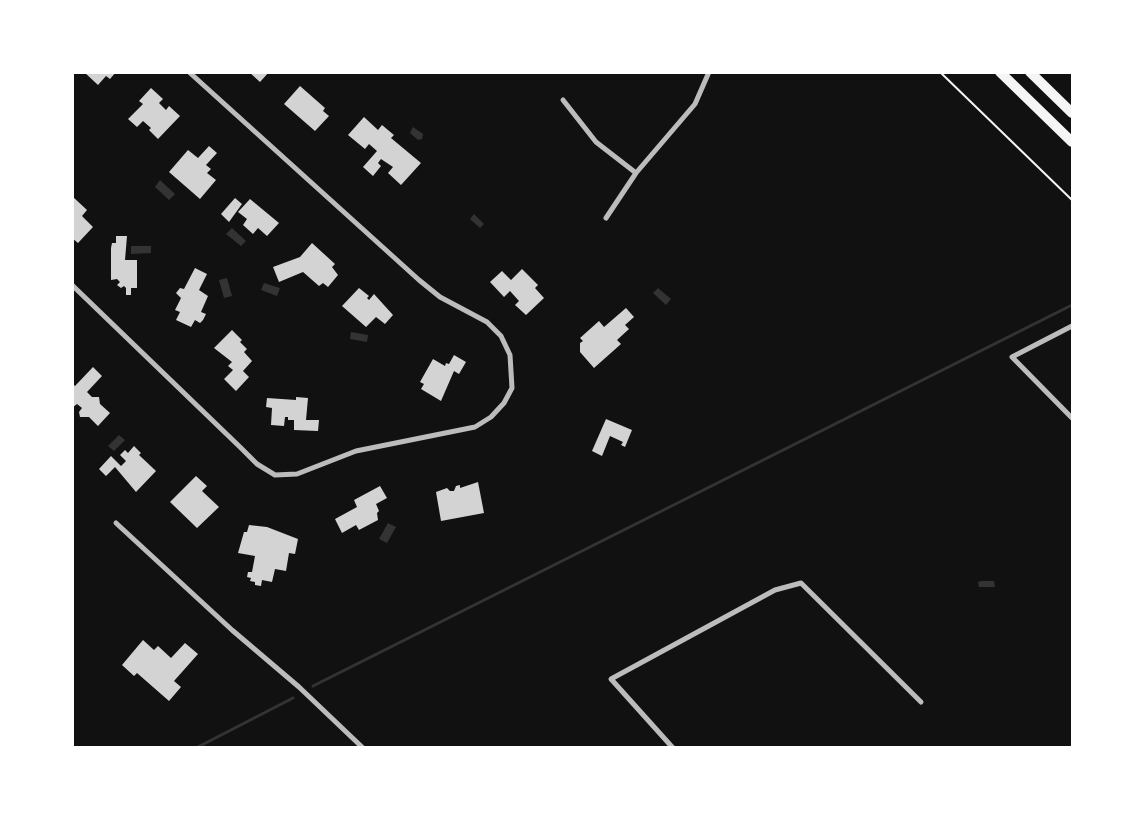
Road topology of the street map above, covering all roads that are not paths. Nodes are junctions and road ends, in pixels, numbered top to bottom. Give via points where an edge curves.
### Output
1 (189, 72) edge
2 (709, 72) edge
3 (1000, 72) edge
4 (1030, 72) edge
5 (563, 100) dead end
6 (1072, 113) edge
7 (1072, 142) edge
8 (636, 173) junction
9 (606, 218) dead end
10 (72, 285) edge
11 (1072, 326) edge
12 (1072, 418) edge
13 (116, 523) dead end
14 (921, 702) dead end
15 (363, 748) edge
16 (673, 748) edge

1 - 10 street via 419,280 440,297 487,322 501,336 510,355 512,388 504,403 475,427 356,451 297,474 275,475 257,464
2 - 8 street via 695,104
3 - 7 main road
4 - 6 main road
5 - 8 street via 596,142
8 - 9 street
11 - 12 street via 1012,357
13 - 15 street via 232,630 300,687
14 - 16 street via 801,583 774,590 611,679

